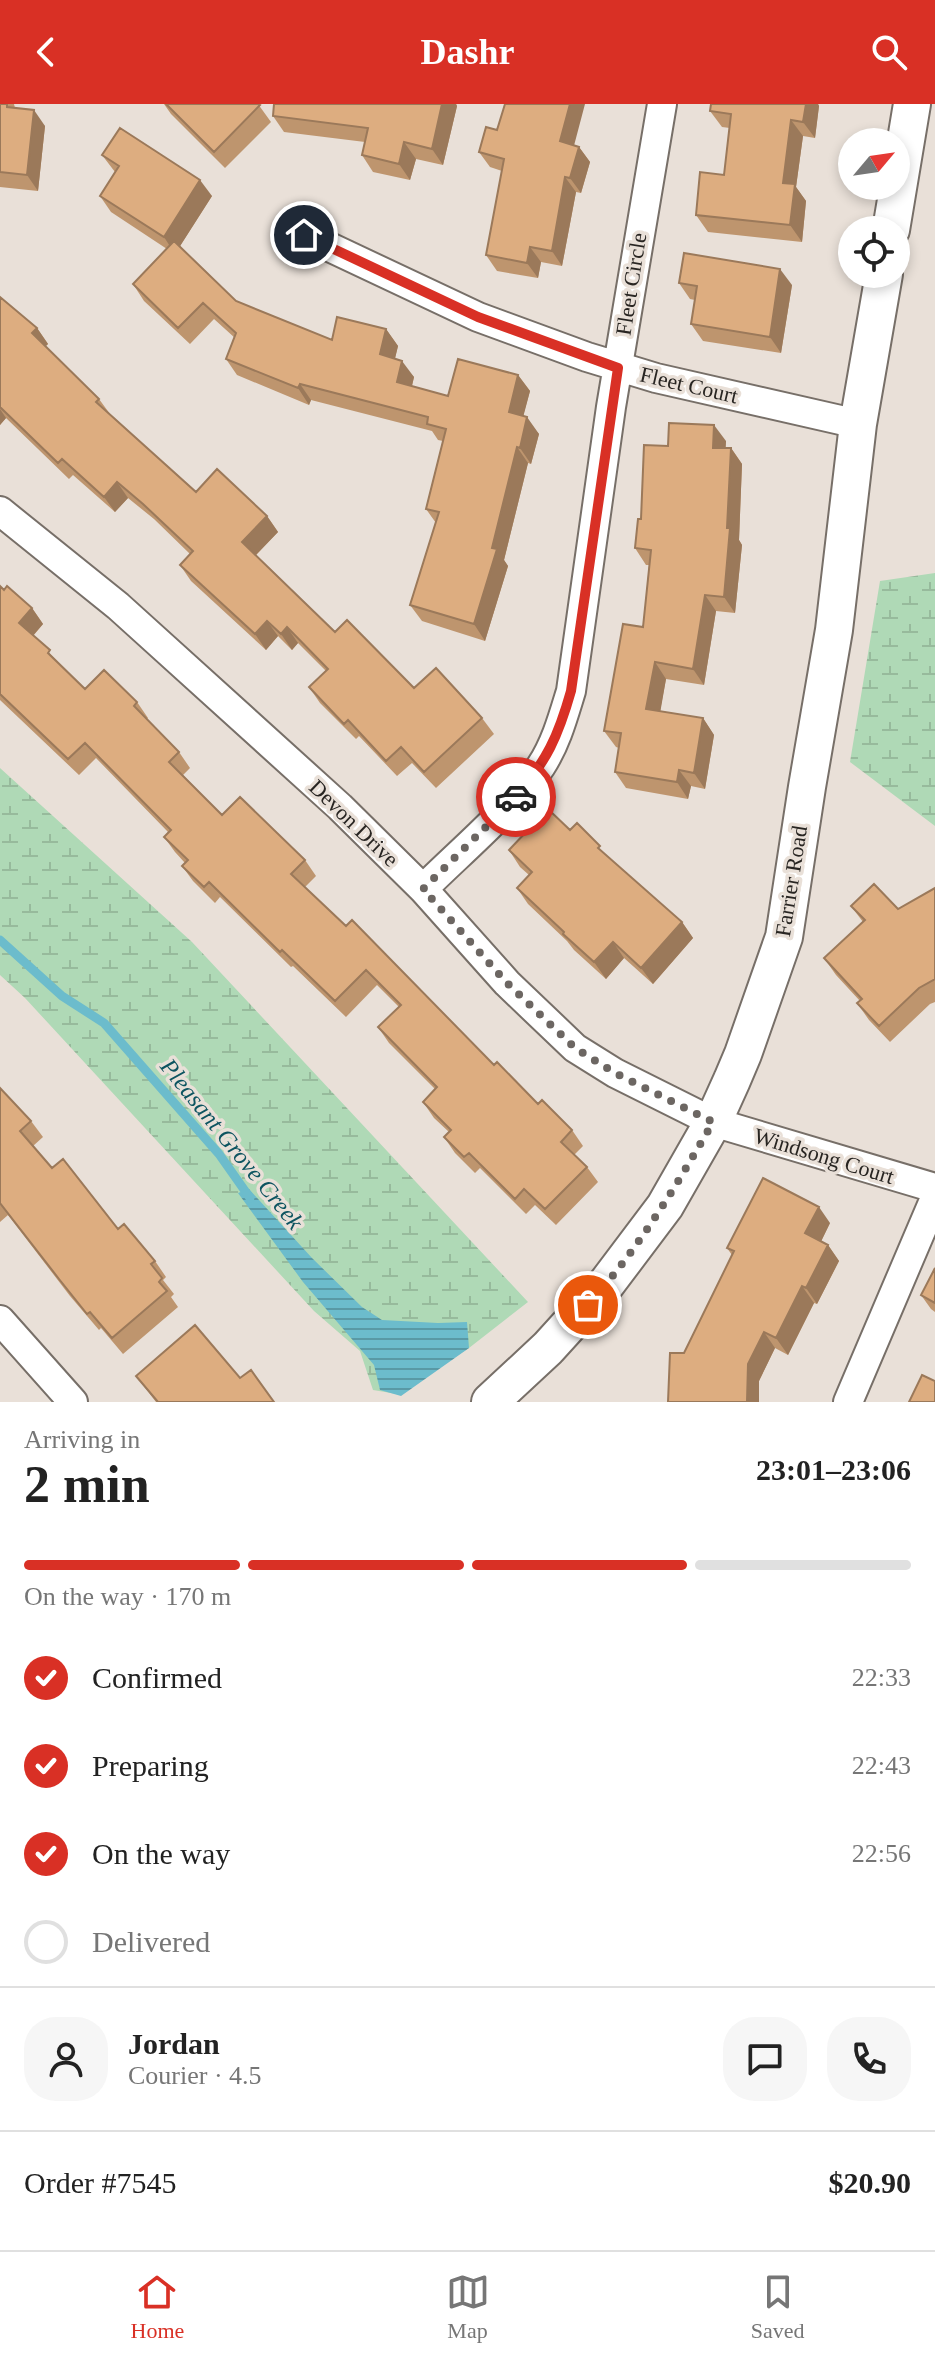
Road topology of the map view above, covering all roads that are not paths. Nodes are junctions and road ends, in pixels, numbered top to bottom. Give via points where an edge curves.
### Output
1 (662, 104) edge
2 (912, 104) edge
3 (893, 216) edge
4 (304, 235) dead end
5 (882, 288) edge
6 (618, 368) junction
7 (858, 424) junction
8 (0, 511) edge
9 (423, 889) junction
10 (713, 1122) junction
11 (935, 1188) edge
12 (935, 1198) edge
13 (0, 1320) edge
14 (73, 1402) edge
15 (490, 1402) edge
16 (848, 1402) edge

1 - 6 street, Fleet Circle
2 - 3 street
4 - 6 street, Fleet Court via 478,317
5 - 7 street, Farrier Road
6 - 7 street, Fleet Court
6 - 9 street, Fleet Circle via 571,691 560,730 517,796
7 - 10 street, Farrier Road via 834,630 784,937
8 - 9 street, Devon Drive via 175,656
9 - 10 street, Devon Drive via 507,983 575,1048
10 - 11 street, Windsong Court
10 - 15 street, Farrier Road via 665,1206 607,1283
12 - 16 street
13 - 14 street

